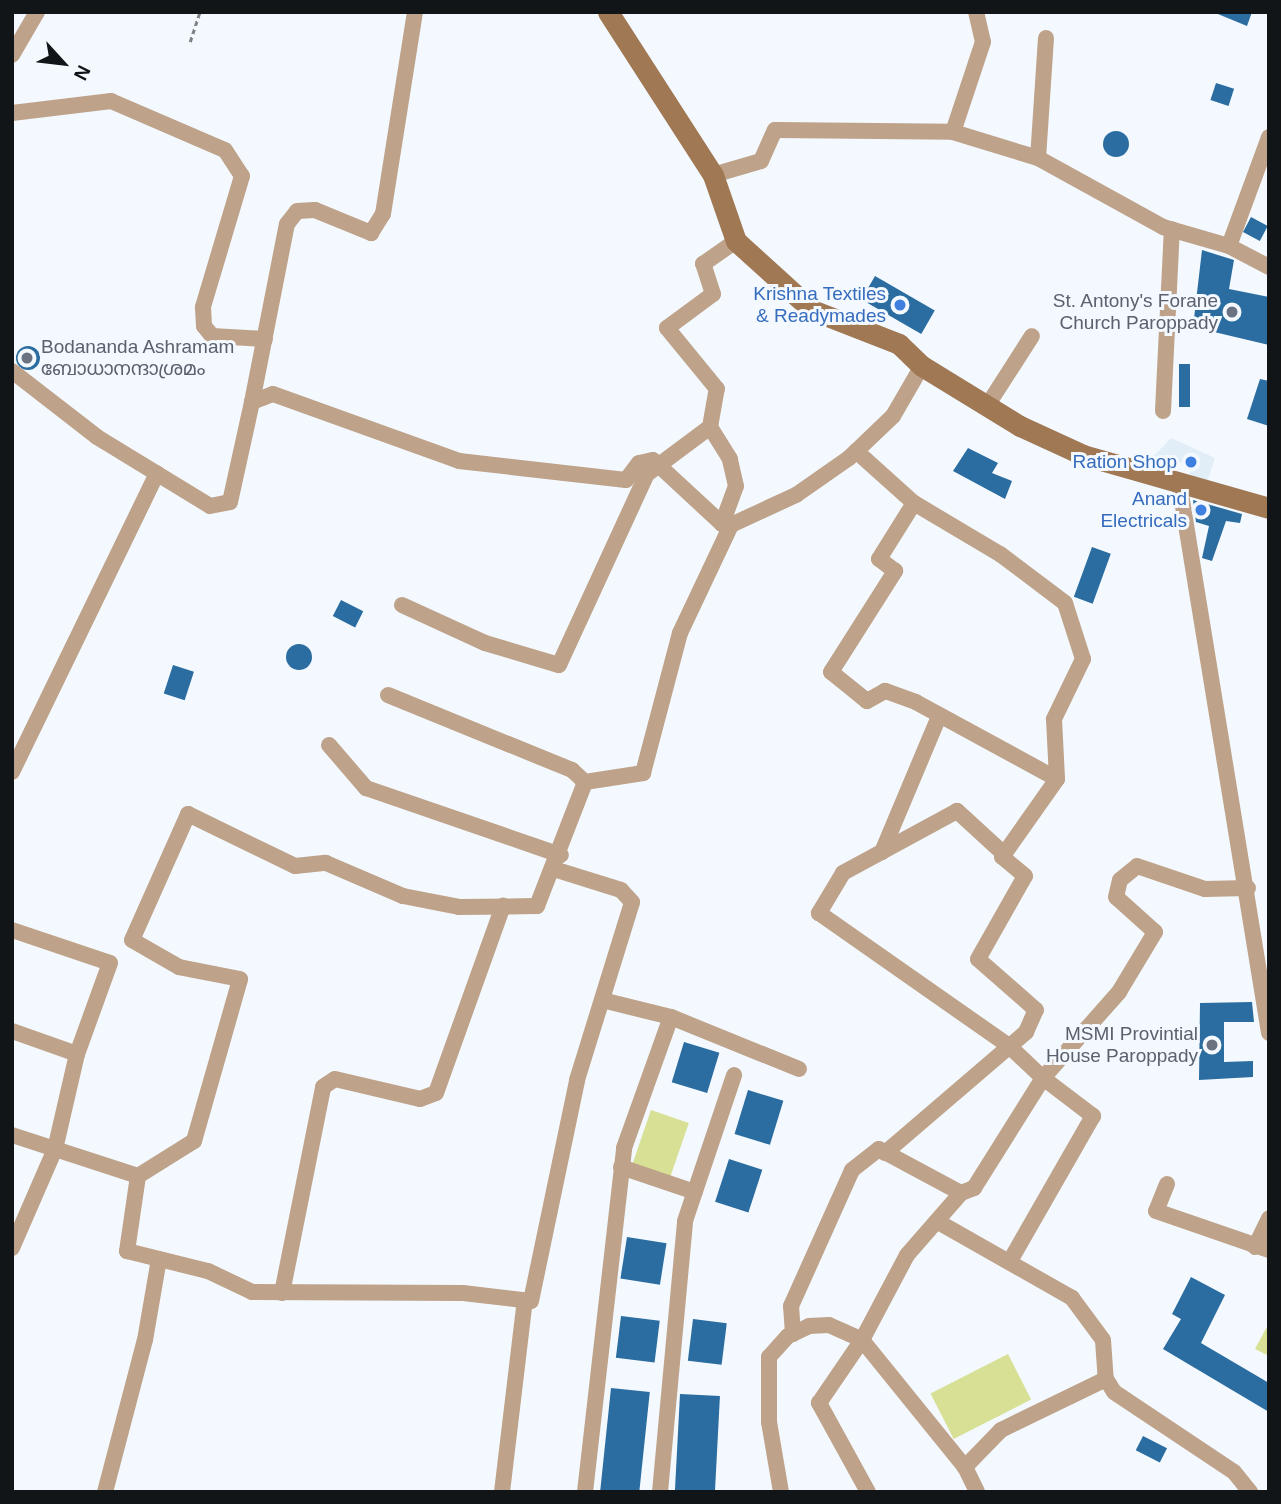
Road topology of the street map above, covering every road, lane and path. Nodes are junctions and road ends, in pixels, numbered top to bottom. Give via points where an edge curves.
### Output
1 (37, 12) edge
2 (200, 12) edge
3 (415, 12) edge
4 (608, 12) edge
5 (976, 12) edge
6 (1046, 38) dead end
7 (190, 43) dead end
8 (12, 55) edge
9 (12, 113) edge
10 (953, 132) junction
11 (1269, 136) edge
12 (1038, 158) junction
13 (713, 175) junction
14 (1171, 229) junction
15 (736, 241) junction
16 (1229, 246) junction
17 (1269, 267) edge
18 (1032, 336) dead end
19 (265, 339) junction
20 (922, 366) junction
21 (12, 372) edge
22 (252, 402) junction
23 (987, 406) junction
24 (1163, 411) dead end
25 (710, 428) junction
26 (856, 451) junction
27 (660, 464) junction
28 (157, 473) junction
29 (1179, 482) junction
30 (914, 503) junction
31 (1269, 508) edge
32 (727, 524) junction
33 (402, 605) dead end
34 (388, 695) dead end
35 (938, 719) junction
36 (329, 745) dead end
37 (12, 772) edge
38 (1057, 779) junction
39 (585, 782) junction
40 (882, 852) junction
41 (1004, 854) junction
42 (558, 862) junction
43 (1248, 888) junction
44 (503, 906) junction
45 (12, 930) edge
46 (132, 940) junction
47 (110, 963) junction
48 (602, 1000) junction
49 (671, 1017) junction
50 (12, 1031) edge
51 (1269, 1033) edge
52 (1009, 1046) junction
53 (77, 1054) junction
54 (799, 1069) dead end
55 (734, 1075) dead end
56 (1043, 1078) junction
57 (12, 1135) edge
58 (55, 1149) junction
59 (885, 1153) junction
60 (621, 1167) junction
61 (138, 1176) junction
62 (1167, 1184) dead end
63 (695, 1192) junction
64 (961, 1193) junction
65 (1269, 1218) edge
66 (940, 1223) junction
67 (12, 1248) edge
68 (1262, 1248) edge
69 (159, 1259) junction
70 (1010, 1261) junction
71 (282, 1293) junction
72 (525, 1300) junction
73 (793, 1334) junction
74 (862, 1340) junction
75 (1106, 1379) junction
76 (965, 1467) junction
77 (105, 1492) edge
78 (502, 1492) edge
79 (585, 1492) edge
80 (660, 1492) edge
81 (781, 1492) edge
82 (868, 1492) edge
83 (977, 1492) edge
84 (1250, 1492) edge

1 - 8 street
2 - 7 path
3 - 19 street via 387,204 376,230 359,230 315,210 297,211 281,240
4 - 13 main road
5 - 10 street via 983,42
6 - 12 street
9 - 19 street via 111,101 225,150 242,176 203,307 204,326 212,336
10 - 12 street
10 - 13 street via 775,130 761,161
11 - 16 street
12 - 14 street
13 - 15 main road
14 - 16 street
14 - 24 street
15 - 20 main road via 811,310 899,344
15 - 25 street via 703,264 713,294 667,328 717,389
16 - 17 street
18 - 23 street
19 - 22 street
20 - 23 main road
20 - 26 street via 893,416
21 - 28 street via 53,407
22 - 27 street via 274,394 459,461 626,480 644,460
22 - 28 street via 230,502 210,506
23 - 29 main road via 1083,455
25 - 27 street
25 - 32 street via 730,459 736,486
26 - 30 street
26 - 32 street via 796,495
27 - 32 street
27 - 33 street via 647,474 558,665 485,643
28 - 37 street
29 - 31 main road
29 - 43 street
30 - 35 street via 879,559 895,571 831,672 867,701 885,691 916,702
30 - 38 street via 1000,554 1065,603 1083,659 1054,719
32 - 39 street via 680,633 643,773
34 - 39 street via 572,770
35 - 38 street
35 - 40 street
36 - 42 street via 366,788
38 - 41 street
39 - 42 street
40 - 41 street via 957,811
40 - 52 street via 843,873 819,913
41 - 52 street via 1025,876 978,959 1036,1010 1027,1032
42 - 44 street via 537,906
42 - 48 street via 621,890 632,902
43 - 51 street
43 - 56 street via 1205,889 1137,866 1120,880 1120,903 1155,932 1119,992
44 - 46 street via 403,896 326,863 295,866 188,814
44 - 71 street via 436,1093 420,1099 335,1079 323,1087
45 - 47 street
46 - 47 street
46 - 61 street via 179,967 240,979 194,1141
47 - 53 street
48 - 49 street
48 - 72 street via 577,1080 531,1301
49 - 54 street
49 - 60 street
50 - 53 street
52 - 56 street
52 - 59 street
53 - 58 street
55 - 63 street
56 - 64 street via 974,1188
56 - 70 street via 1093,1116
57 - 58 street
58 - 61 street
58 - 67 street
59 - 64 street
59 - 73 street via 879,1149 852,1170 791,1306
60 - 63 street
60 - 79 street
61 - 69 street via 127,1251
62 - 68 street via 1156,1211
63 - 80 street via 685,1221
64 - 66 street
65 - 68 street
66 - 70 street
66 - 74 street via 907,1255
69 - 71 street via 208,1271 252,1292
69 - 77 street via 145,1339
70 - 75 street via 1072,1298 1093,1320 1103,1340
71 - 72 street
72 - 78 street
73 - 74 street via 829,1325
73 - 81 street via 769,1357 765,1379
74 - 76 street
74 - 82 street via 819,1402
75 - 76 street via 1001,1430
75 - 84 street via 1114,1392 1234,1472
76 - 83 street

